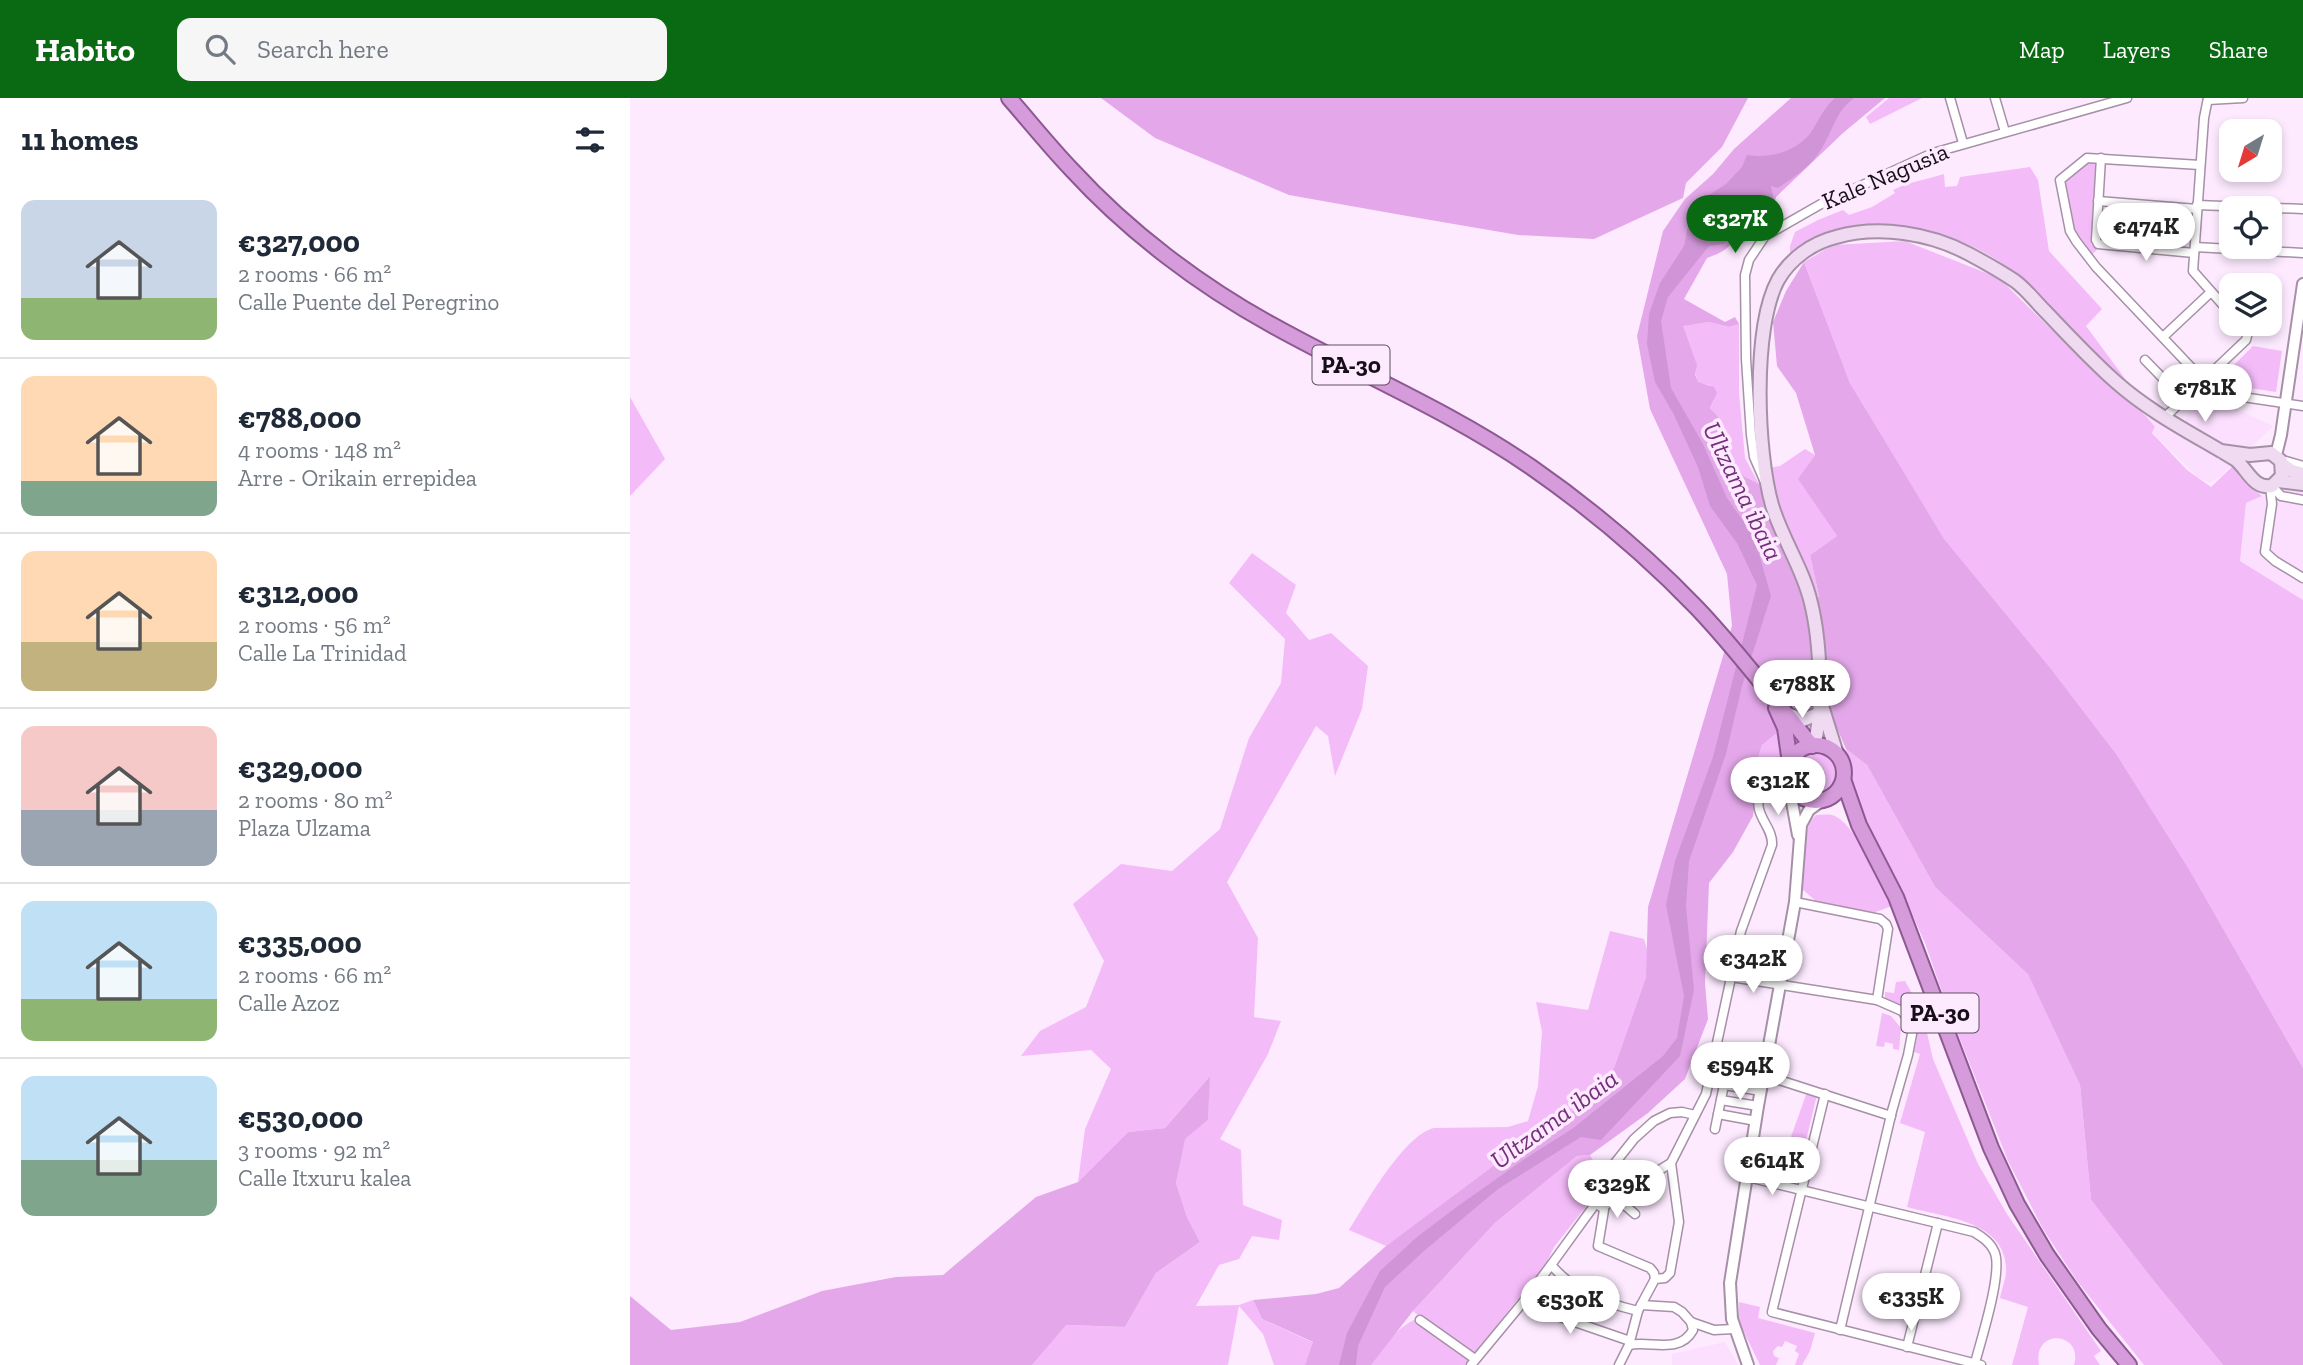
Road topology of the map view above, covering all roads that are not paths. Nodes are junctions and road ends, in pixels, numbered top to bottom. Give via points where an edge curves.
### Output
1 (1009, 98) edge
2 (1950, 98) edge
3 (1995, 98) edge
4 (2127, 98) edge
5 (2243, 98) edge
6 (2208, 99) edge
7 (2005, 132) junction
8 (1963, 143) junction
9 (2101, 158) junction
10 (2200, 165) junction
11 (2098, 201) junction
12 (2197, 207) junction
13 (2303, 209) edge
14 (2194, 250) junction
15 (2303, 253) edge
16 (2303, 284) edge
17 (2211, 292) junction
18 (2219, 301) edge
19 (2247, 336) edge
20 (2162, 338) junction
21 (2145, 360) dead end
22 (2204, 381) junction
23 (2197, 388) junction
24 (2183, 399) junction
25 (2286, 404) junction
26 (2303, 406) edge
27 (2164, 418) junction
28 (2281, 435) junction
29 (2221, 451) junction
30 (2259, 453) junction
31 (2279, 459) junction
32 (2303, 466) edge
33 (2248, 470) junction
34 (2303, 474) edge
35 (2273, 484) junction
36 (2303, 484) edge
37 (1768, 487) junction
38 (2303, 500) edge
39 (2303, 578) edge
40 (1764, 687) junction
41 (1819, 698) junction
42 (1788, 714) junction
43 (1818, 714) junction
44 (1813, 745) junction
45 (1837, 754) junction
46 (1790, 775) junction
47 (1844, 782) junction
48 (1824, 801) junction
49 (1859, 825) junction
50 (1799, 841) junction
51 (1795, 902) junction
52 (1731, 976) junction
53 (1780, 985) junction
54 (1877, 1000) junction
55 (1764, 1075) junction
56 (1724, 1085) junction
57 (1761, 1091) junction
58 (1825, 1094) junction
59 (1721, 1100) junction
60 (1758, 1106) junction
61 (1718, 1114) junction
62 (1695, 1115) junction
63 (1891, 1116) junction
64 (1756, 1121) junction
65 (1715, 1129) dead end
66 (1671, 1163) junction
67 (1748, 1177) junction
68 (1803, 1189) junction
69 (1615, 1197) junction
70 (1870, 1205) junction
71 (1599, 1206) junction
72 (1635, 1214) dead end
73 (1938, 1223) junction
74 (1551, 1265) junction
75 (1655, 1279) junction
76 (1524, 1301) junction
77 (1639, 1308) junction
78 (1420, 1321) dead end
79 (1691, 1322) junction
80 (1734, 1329) junction
81 (1840, 1330) junction
82 (1630, 1343) junction
83 (1907, 1347) junction
84 (1473, 1362) edge
85 (1978, 1364) edge
86 (1619, 1365) edge
87 (1748, 1365) edge
88 (2129, 1365) edge

1 - 40 highway, PA-30 via 1109,206 1201,281 1271,325 1488,439 1614,531 1705,617
2 - 8 street, Kale Nagusia
3 - 7 street
4 - 7 street, Kale Nagusia
5 - 6 street
6 - 10 street
7 - 8 street, Kale Nagusia
8 - 37 street, Kale Nagusia via 1901,166 1790,220 1768,234 1749,260 1745,290 1751,435 1754,457
9 - 10 street
9 - 11 street
9 - 20 street via 2087,158 2060,180 2072,235
10 - 12 street
11 - 12 street
11 - 14 street via 2096,240 2101,245
12 - 13 street
12 - 14 street
14 - 15 street
14 - 17 street via 2193,271
16 - 25 street
17 - 18 street
17 - 20 street
19 - 22 street
20 - 22 street
21 - 24 street
22 - 23 street
23 - 24 street
23 - 25 street
24 - 27 street
25 - 26 street
25 - 28 street
27 - 29 main road
27 - 37 main road via 2115,381 2017,283 1968,253 1939,240 1908,234 1846,234 1804,251 1786,268 1771,295 1759,384
28 - 30 street
28 - 31 street
29 - 30 main road
29 - 33 main road
30 - 31 main road
30 - 33 main road
31 - 32 street
31 - 34 main road
31 - 35 main road via 2283,471
33 - 35 main road via 2256,484
35 - 36 main road
35 - 38 street via 2281,496
35 - 39 street via 2265,552
37 - 41 main road via 1812,604
40 - 42 highway, PA-30
40 - 46 highway, PA-30 via 1785,728
41 - 43 main road
41 - 45 main road
42 - 43 main road via 1803,720
42 - 44 highway, PA-30
43 - 44 main road
44 - 45 highway
44 - 46 highway via 1799,751
45 - 47 highway, PA-30 via 1844,767
46 - 48 highway, PA-30 via 1800,796
46 - 50 street
46 - 52 street via 1778,777 1760,796 1758,808 1772,845 1741,931
47 - 48 highway
47 - 49 highway, PA-30
48 - 49 highway, PA-30 via 1844,810
48 - 50 street via 1809,810
49 - 88 highway, PA-30 via 1896,897 2017,1204 2047,1255
50 - 51 street
51 - 53 street
51 - 54 street via 1886,924
52 - 53 street
52 - 62 street via 1706,1094
53 - 54 street
53 - 55 street
54 - 63 street via 1902,1011 1912,1034
55 - 56 street via 1727,1070
55 - 57 street
55 - 58 street
56 - 57 street
56 - 59 street
57 - 60 street
58 - 63 street
58 - 68 street
59 - 60 street
59 - 61 street
60 - 64 street
61 - 64 street
61 - 65 street
62 - 66 street
62 - 71 street via 1670,1113 1634,1139 1607,1173
63 - 70 street
64 - 67 street
66 - 69 street
66 - 75 street via 1679,1222 1670,1273
67 - 68 street
67 - 80 street via 1730,1283
68 - 70 street
68 - 81 street via 1772,1312
69 - 71 street
69 - 72 street
70 - 73 street
70 - 81 street
71 - 74 street
71 - 75 street via 1604,1210 1598,1246 1650,1268
73 - 83 street
73 - 85 street via 1974,1232 1996,1253 1998,1270
74 - 76 street
74 - 77 street via 1577,1290
75 - 77 street
76 - 82 street
76 - 84 street
77 - 79 street via 1674,1307
77 - 82 street
78 - 84 street
79 - 80 street via 1713,1330
79 - 82 street via 1690,1336 1672,1345
80 - 87 street
81 - 83 street
82 - 86 street
83 - 85 street

